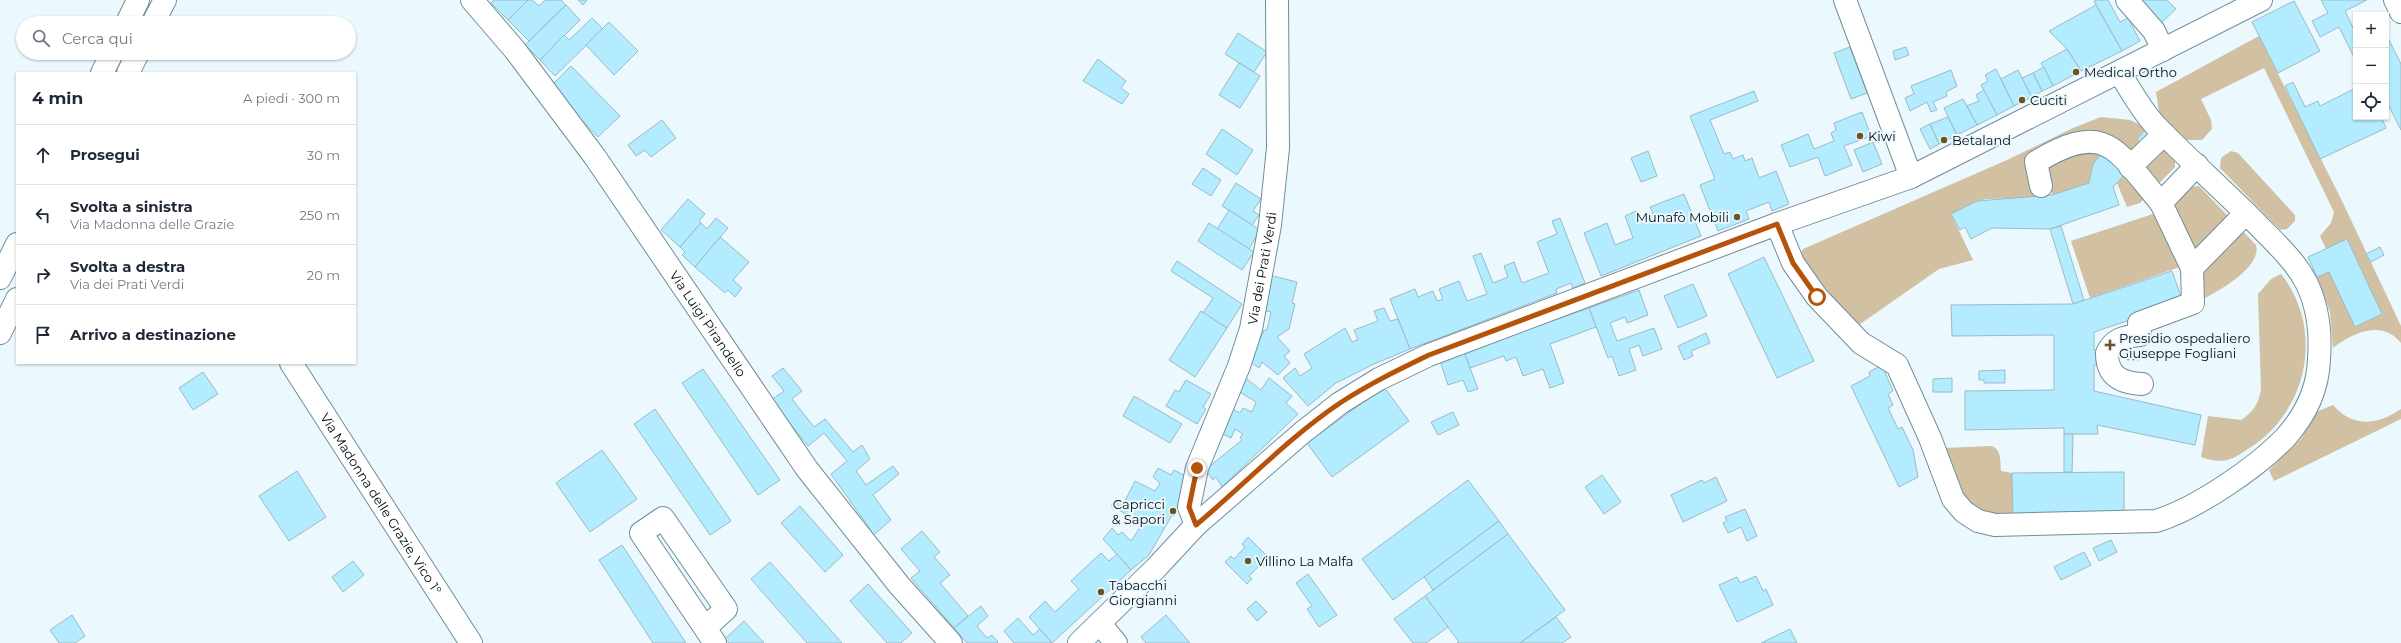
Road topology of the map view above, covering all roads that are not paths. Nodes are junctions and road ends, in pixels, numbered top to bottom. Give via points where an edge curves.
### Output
1 (138, 0) edge
2 (164, 0) edge
3 (472, 0) edge
4 (1277, 0) edge
5 (1845, 0) edge
6 (2127, 0) edge
7 (2261, 0) edge
8 (2395, 0) edge
9 (2401, 12) edge
10 (130, 16) edge
11 (156, 16) edge
12 (2163, 50) junction
13 (108, 60) edge
14 (134, 60) edge
15 (102, 72) edge
16 (128, 72) edge
17 (2118, 72) junction
18 (2164, 134) junction
19 (2197, 165) junction
20 (2130, 167) junction
21 (1911, 177) junction
22 (2041, 186) dead end
23 (2161, 203) junction
24 (2246, 213) junction
25 (1777, 224) junction
26 (16, 246) edge
27 (2192, 268) junction
28 (0, 278) edge
29 (16, 301) edge
30 (0, 333) edge
31 (292, 364) edge
32 (2142, 384) dead end
33 (1196, 525) junction
34 (1100, 624) junction
35 (710, 635) edge
36 (472, 643) edge
37 (951, 643) edge
38 (1079, 643) edge
39 (1116, 643) edge

1 - 10 street
2 - 11 street
3 - 37 street, Via Luigi Pirandello via 515,50 595,157 807,469 899,585
4 - 33 street, Via dei Prati Verdi via 1278,148 1270,224 1251,329 1239,366 1197,468 1189,507
5 - 21 street
6 - 12 street via 2154,31
7 - 12 street
8 - 9 street
12 - 17 street
13 - 15 street
14 - 16 street
17 - 18 street via 2153,123
17 - 21 street
18 - 19 street
18 - 20 street
19 - 23 street
19 - 24 street
20 - 22 street via 2121,155 2107,145 2091,140 2077,142 2058,148 2036,162
20 - 23 street
21 - 25 street
23 - 27 street
24 - 25 street via 2284,251 2305,282 2317,312 2320,344 2318,376 2309,403 2294,428 2273,450 2197,504 2176,515 2156,521 1995,525 1978,521 1964,512 1953,499 1897,366 1860,343 1817,297 1793,263
24 - 27 street
25 - 33 street via 1429,355 1379,379 1340,403 1303,432
26 - 28 street
27 - 32 street via 2192,303 2139,323 2140,335 2122,338 2110,347 2105,359 2109,369 2118,379
29 - 30 street
31 - 36 street, Via Madonna delle Grazie, Vico 1°
33 - 34 street
34 - 38 street
34 - 39 street
35 - 35 street via 641,533 663,518 726,609

